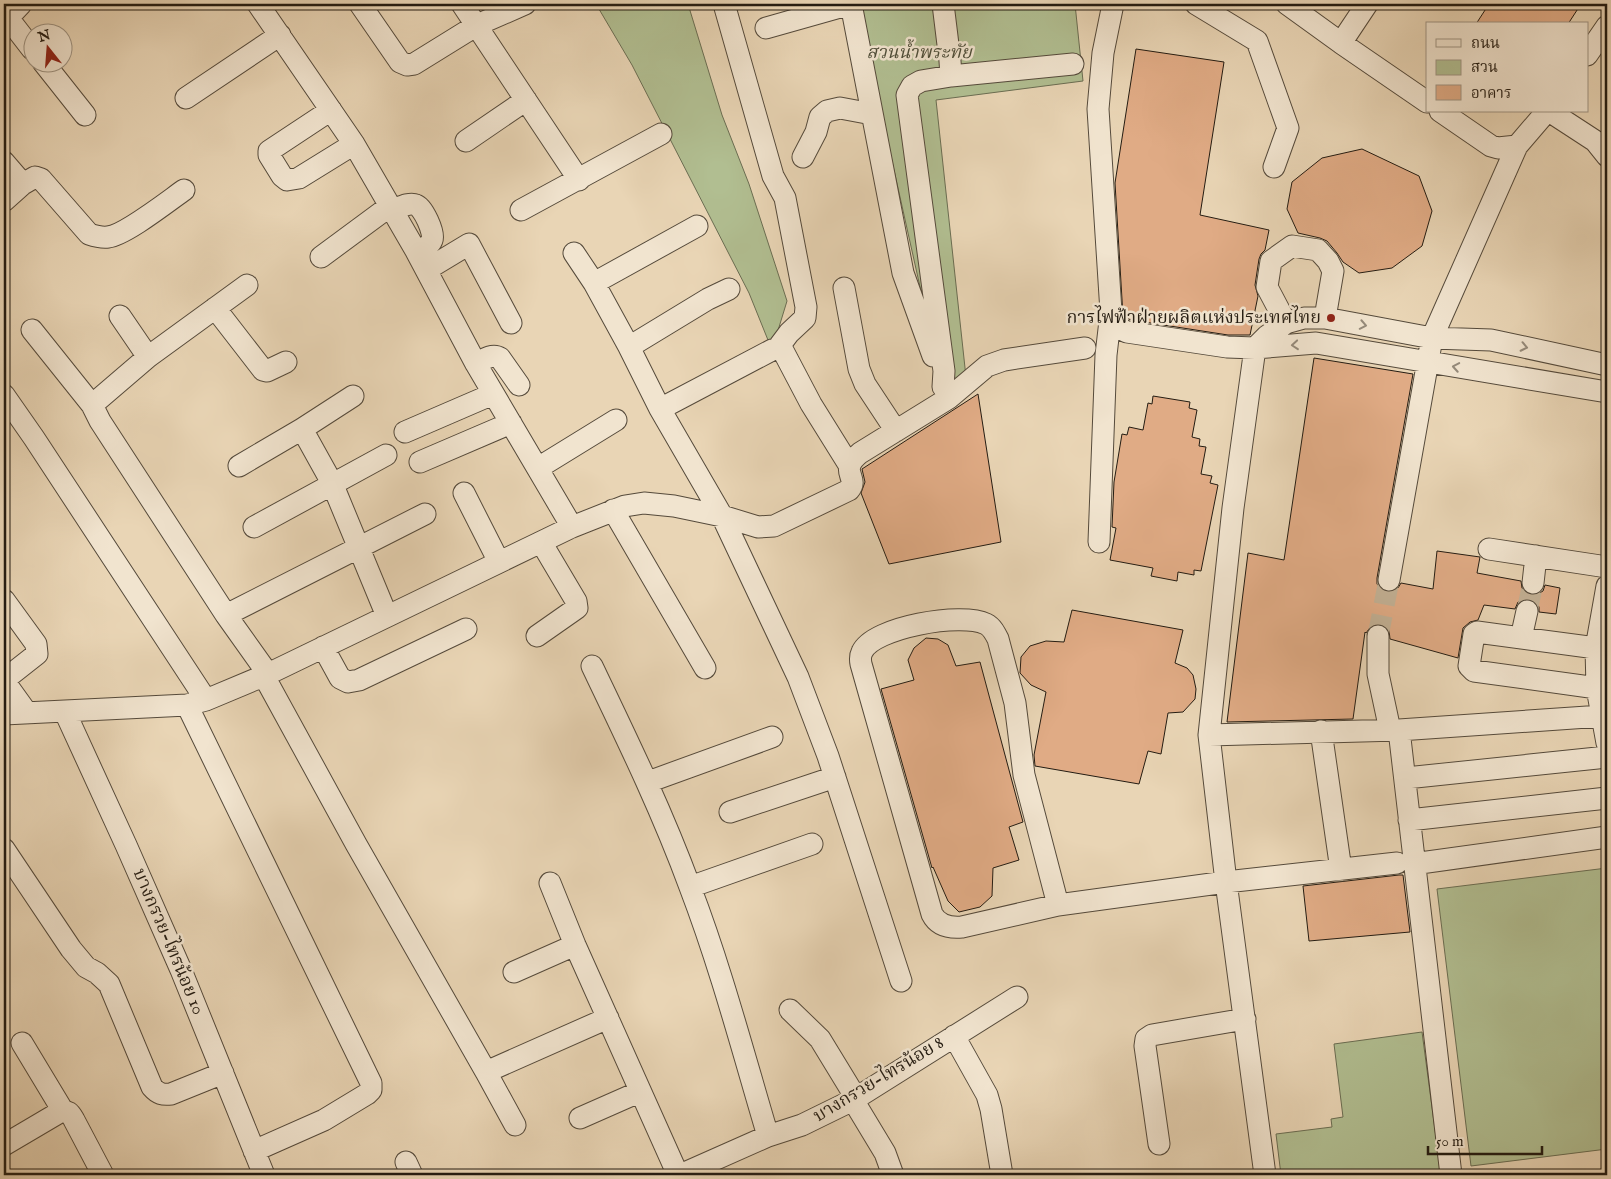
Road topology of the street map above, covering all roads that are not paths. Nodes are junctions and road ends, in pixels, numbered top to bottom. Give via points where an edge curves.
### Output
1 (258, 4) edge
2 (360, 4) edge
3 (462, 4) edge
4 (525, 4) edge
5 (724, 4) edge
6 (851, 4) edge
7 (943, 4) edge
8 (1113, 4) edge
9 (1196, 4) edge
10 (1287, 4) edge
11 (1367, 4) edge
12 (11, 15) edge
13 (476, 25) junction
14 (1607, 26) edge
15 (766, 28) dead end
16 (22, 33) edge
17 (280, 35) junction
18 (1341, 44) junction
19 (1588, 53) edge
20 (1073, 64) dead end
21 (51, 72) edge
22 (951, 76) junction
23 (186, 98) dead end
24 (526, 100) junction
25 (1426, 101) edge
26 (331, 110) junction
27 (1441, 112) edge
28 (1547, 112) edge
29 (1550, 112) edge
30 (872, 114) junction
31 (85, 115) dead end
32 (661, 134) dead end
33 (466, 141) dead end
34 (354, 144) junction
35 (1517, 146) junction
36 (1607, 156) edge
37 (803, 157) dead end
38 (4, 162) edge
39 (1274, 167) dead end
40 (579, 180) junction
41 (22, 184) junction
42 (184, 190) dead end
43 (4, 201) edge
44 (391, 208) junction
45 (521, 210) dead end
46 (697, 226) dead end
47 (574, 253) dead end
48 (322, 257) dead end
49 (421, 261) junction
50 (594, 284) junction
51 (247, 285) dead end
52 (730, 288) dead end
53 (844, 288) dead end
54 (215, 308) junction
55 (120, 316) dead end
56 (1325, 318) junction
57 (511, 323) dead end
58 (1286, 323) junction
59 (1110, 324) junction
60 (32, 330) dead end
61 (1432, 338) junction
62 (629, 347) junction
63 (1086, 348) dead end
64 (1255, 348) junction
65 (772, 350) dead end
66 (148, 357) junction
67 (286, 362) dead end
68 (1428, 362) junction
69 (476, 364) junction
70 (1607, 365) edge
71 (520, 386) dead end
72 (1607, 392) edge
73 (946, 393) junction
74 (493, 394) junction
75 (4, 395) edge
76 (353, 396) dead end
77 (92, 405) junction
78 (660, 409) junction
79 (616, 420) dead end
80 (511, 423) junction
81 (302, 429) junction
82 (896, 431) junction
83 (405, 432) dead end
84 (386, 454) dead end
85 (420, 462) dead end
86 (849, 465) junction
87 (239, 466) dead end
88 (538, 468) junction
89 (332, 483) junction
90 (464, 493) dead end
91 (613, 510) junction
92 (425, 514) dead end
93 (722, 516) junction
94 (572, 526) junction
95 (254, 527) dead end
96 (541, 542) junction
97 (1099, 542) dead end
98 (360, 548) junction
99 (1489, 549) dead end
100 (1536, 556) junction
101 (499, 562) junction
102 (1607, 568) edge
103 (1390, 580) tunnel mouth
104 (1534, 583) tunnel mouth
105 (1607, 586) edge
106 (4, 600) edge
107 (1527, 610) tunnel mouth
108 (226, 615) junction
109 (388, 616) junction
110 (466, 629) dead end
111 (537, 636) dead end
112 (1378, 636) tunnel mouth
113 (1521, 638) junction
114 (323, 647) junction
115 (1596, 648) junction
116 (592, 666) dead end
117 (705, 668) dead end
118 (266, 675) junction
119 (4, 680) edge
120 (1597, 688) junction
121 (196, 702) junction
122 (65, 712) junction
123 (27, 713) junction
124 (4, 714) edge
125 (1602, 716) junction
126 (1395, 730) junction
127 (1321, 731) junction
128 (1209, 735) junction
129 (772, 737) dead end
130 (1607, 743) edge
131 (1607, 757) edge
132 (835, 777) junction
133 (1406, 778) junction
134 (648, 782) junction
135 (1607, 798) edge
136 (730, 812) dead end
137 (1409, 820) junction
138 (1607, 837) edge
139 (812, 844) dead end
140 (4, 849) edge
141 (1405, 864) junction
142 (1342, 870) junction
143 (1226, 882) junction
144 (550, 883) dead end
145 (690, 887) junction
146 (1058, 904) junction
147 (575, 945) junction
148 (514, 972) dead end
149 (901, 981) dead end
150 (1017, 997) dead end
151 (790, 1010) dead end
152 (608, 1018) junction
153 (1245, 1020) junction
154 (954, 1036) junction
155 (22, 1043) dead end
156 (486, 1072) junction
157 (222, 1073) junction
158 (639, 1092) junction
159 (855, 1099) junction
160 (63, 1111) junction
161 (580, 1118) dead end
162 (515, 1125) dead end
163 (768, 1136) junction
164 (1159, 1144) dead end
165 (4, 1145) edge
166 (254, 1151) junction
167 (103, 1175) edge
168 (264, 1175) edge
169 (679, 1175) edge
170 (893, 1175) edge
171 (1002, 1175) edge
172 (1265, 1175) edge
173 (1451, 1175) edge

1 - 17 street
2 - 13 street via 400,62 407,65 414,64
3 - 13 street
4 - 13 street
5 - 86 street via 773,176 785,198 806,307 805,318 780,345 810,404
6 - 15 street
6 - 30 street
7 - 22 street
8 - 59 street via 1102,53 1098,110
9 - 39 street via 1258,41 1288,128
10 - 18 street
11 - 18 street
12 - 16 street
13 - 24 street
14 - 19 street
17 - 23 street
17 - 26 street
18 - 25 street
20 - 22 street
21 - 31 street
22 - 73 street via 921,81 912,86 907,95
24 - 33 street
24 - 40 street
26 - 34 street
26 - 34 street via 269,151 282,176 288,180 299,178
27 - 35 street via 1491,146
28 - 35 street
29 - 36 street via 1595,141
30 - 37 street via 840,108 826,111 820,117
30 - 73 street via 903,273
32 - 40 street
34 - 44 street
35 - 61 street
38 - 41 street
40 - 45 street
41 - 42 street via 36,177 41,179 88,234 97,237 122,232
41 - 43 street
44 - 48 street
44 - 49 street
46 - 50 street
47 - 50 street
49 - 57 street via 469,244
49 - 69 street
50 - 62 street
51 - 54 street
52 - 62 street
53 - 82 street via 865,384
54 - 66 street
54 - 67 street via 263,370
55 - 66 street
56 - 58 street via 1304,318
56 - 58 street via 1333,271 1331,266 1318,250 1292,246 1271,262 1267,287
56 -> 61 street
58 - 64 street
59 - 64 street via 1127,332 1227,348
59 - 97 street
60 - 77 street
61 - 68 street
61 -> 70 street via 1491,340
62 - 78 street
63 - 73 street via 1004,360 988,366
68 -> 64 street via 1316,343
64 - 128 street via 1233,508
65 - 78 street
66 - 77 street
72 -> 68 street
68 - 103 street
69 - 71 street via 496,356
69 - 74 street
73 - 82 street
74 - 80 street
74 - 83 street
75 - 121 street via 34,438
76 - 81 street
77 - 108 street
78 - 93 street
79 - 88 street
80 - 85 street
80 - 88 street
81 - 87 street
81 - 89 street
82 - 86 street via 860,453
84 - 89 street
86 - 93 street via 852,482 849,490 784,523 758,527
88 - 94 street
89 - 95 street
89 - 98 street
90 - 101 street
91 - 93 street via 644,504 674,506
91 - 94 street
91 - 117 street
92 - 98 street
93 - 132 street via 798,676
94 - 96 street
96 - 101 street
96 - 111 street via 577,608
98 - 108 street
98 - 109 street
99 - 100 street
100 - 102 street
100 - 104 street
101 - 109 street
105 - 115 street
106 - 119 street via 37,649 37,654
107 - 113 street
108 - 118 street
109 - 114 street
110 - 114 street via 359,680 348,682 340,678
112 - 126 street via 1378,674
113 - 115 street
113 - 120 street via 1474,633 1470,668
114 - 118 street
115 - 120 street
116 - 134 street
118 - 121 street
118 - 156 street via 356,844
119 - 123 street
120 - 125 street
121 - 122 street
121 - 166 street via 371,1083 367,1094 324,1120
122 - 123 street
122 - 157 street, บางกรวย-ไทรน้อย 10 via 146,889
123 - 124 street
125 - 126 street
125 - 130 street
126 - 127 street
126 - 133 street
127 - 128 street
127 - 142 street
128 - 143 street
129 - 134 street
131 - 133 street
132 - 136 street
132 - 149 street
133 - 137 street
134 - 145 street
135 - 137 street
137 - 141 street
138 - 141 street
139 - 145 street
140 - 157 street via 71,949 86,967 109,984 152,1088 156,1092 171,1094
141 - 142 street
141 - 173 street
142 - 143 street
143 - 146 street
143 - 153 street
144 - 147 street
145 - 163 street via 718,967
146 - 146 street via 955,928 934,919 861,664 860,657 867,645 895,630 943,620 980,622 994,631 1015,703 1024,775
147 - 148 street
147 - 152 street
150 - 154 street, บางกรวย-ไทรน้อย 8
151 - 159 street via 820,1040
152 - 156 street
152 - 158 street
153 - 164 street via 1152,1035 1146,1039
153 - 172 street
154 - 159 street, บางกรวย-ไทรน้อย 8
154 - 171 street via 987,1095
155 - 160 street
156 - 162 street
157 - 166 street, บางกรวย-ไทรน้อย 10
158 - 161 street
158 - 169 street
159 - 163 street, บางกรวย-ไทรน้อย 8 via 802,1125
159 - 170 street via 885,1153
160 - 165 street
160 - 167 street via 69,1112
163 - 169 street, บางกรวย-ไทรน้อย 8
166 - 168 street, บางกรวย-ไทรน้อย 10

